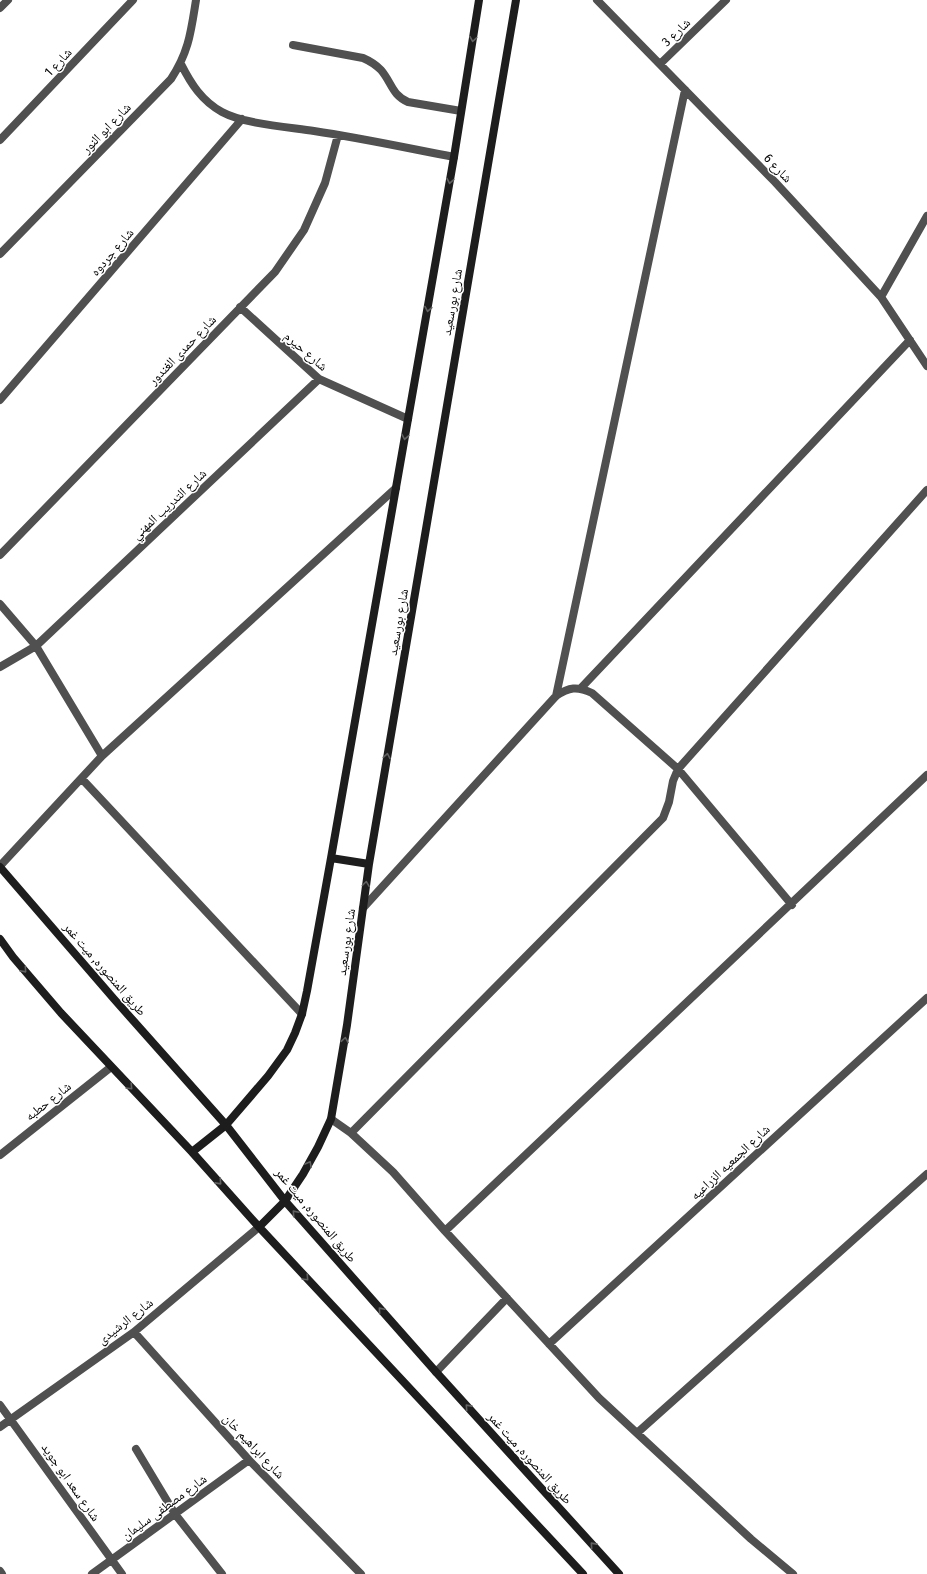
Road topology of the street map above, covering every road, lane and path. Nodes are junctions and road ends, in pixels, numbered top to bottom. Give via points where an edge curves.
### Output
1 (8, 0) edge
2 (133, 0) edge
3 (196, 0) edge
4 (479, 0) edge
5 (516, 0) edge
6 (597, 0) edge
7 (726, 0) edge
8 (0, 8) edge
9 (293, 45) dead end
10 (181, 64) junction
11 (660, 64) junction
12 (686, 90) junction
13 (461, 111) junction
14 (242, 119) junction
15 (338, 135) junction
16 (0, 140) edge
17 (454, 157) junction
18 (927, 216) edge
19 (0, 254) edge
20 (881, 297) junction
21 (240, 308) junction
22 (910, 340) junction
23 (927, 366) edge
24 (319, 379) junction
25 (0, 400) edge
26 (408, 419) junction
27 (396, 488) junction
28 (927, 490) edge
29 (0, 555) edge
30 (0, 604) edge
31 (36, 646) junction
32 (0, 667) edge
33 (581, 688) junction
34 (556, 696) junction
35 (102, 756) junction
36 (678, 769) junction
37 (927, 775) edge
38 (82, 779) junction
39 (331, 858) junction
40 (369, 864) junction
41 (0, 867) edge
42 (792, 904) junction
43 (363, 908) junction
44 (0, 939) edge
45 (927, 998) edge
46 (302, 1014) junction
47 (111, 1067) junction
48 (331, 1119) junction
49 (226, 1125) junction
50 (351, 1133) junction
51 (192, 1152) junction
52 (0, 1155) edge
53 (927, 1174) edge
54 (285, 1201) junction
55 (259, 1227) junction
56 (445, 1231) junction
57 (507, 1298) junction
58 (134, 1332) junction
59 (549, 1344) junction
60 (436, 1372) junction
61 (0, 1404) edge
62 (11, 1420) junction
63 (0, 1427) edge
64 (637, 1433) junction
65 (136, 1449) dead end
66 (249, 1460) junction
67 (175, 1514) junction
68 (111, 1560) junction
69 (0, 1571) edge
70 (2, 1574) edge
71 (92, 1574) edge
72 (122, 1574) edge
73 (222, 1574) edge
74 (360, 1574) edge
75 (583, 1574) edge
76 (619, 1574) edge
77 (793, 1574) edge

1 - 8 street
2 - 16 street, شارع 1
3 - 10 street, شارع ابو النور via 188,45
4 -> 13 street, شارع بورسعيد
40 -> 5 street, شارع بورسعيد
6 - 11 street, شارع 6
7 - 11 street, شارع 3
9 - 13 street via 363,58 380,69 401,99
10 - 14 street via 190,84 204,100 222,112
10 - 19 street, شارع ابو النور via 171,79
11 - 12 street, شارع 6
12 - 20 street, شارع 6
12 - 34 street
13 - 17 street, شارع بورسعيد
14 - 15 street
14 - 25 street, شارع جردوه
15 - 17 street
15 - 21 street, شارع حمدى الغندور via 325,183 304,230 275,272
17 -> 26 street, شارع بورسعيد
18 - 20 street
20 - 22 street, شارع 6
21 - 24 street, شارع حيرم
21 - 29 street, شارع حمدى الغندور
22 - 23 street, شارع 6
22 - 33 street
24 - 26 street, شارع حيرم
24 - 31 street, شارع التدريب المهني
26 -> 27 street, شارع بورسعيد
27 - 35 street
27 - 39 street, شارع بورسعيد
28 - 36 street
30 - 31 street
31 - 32 street, شارع التدريب المهني
31 - 35 street
33 - 34 street via 564,691
33 - 36 street via 592,693
34 - 43 street
35 - 38 street
36 - 42 street
36 - 50 street via 673,781 670,802 663,818
37 - 42 street
38 - 41 street
38 - 46 street
39 - 40 street
39 - 46 street, شارع بورسعيد
43 -> 40 street, شارع بورسعيد
41 - 49 street, طريق المنصوره, ميت غمر
42 - 56 street
48 -> 43 street, شارع بورسعيد
44 -> 47 street via 61,1013
45 - 59 street, شارع الجمعيه الزراعيه
46 - 49 street, شارع بورسعيد via 287,1050
47 -> 51 street
47 - 52 street, شارع حطبه
48 - 50 street
54 -> 48 street, شارع بورسعيد via 311,1161
49 - 51 street, شارع بورسعيد
49 - 54 street, طريق المنصوره, ميت غمر
50 - 56 street via 393,1172
51 -> 55 street
53 - 64 street
54 - 55 street, شارع بورسعيد
60 -> 54 street, طريق المنصوره, ميت غمر
55 - 58 street, شارع الرشيدى
55 -> 75 street
56 - 57 street
57 - 59 street
57 - 60 street
58 - 62 street, شارع الرشيدى
58 - 66 street, شارع ابراهيم خان
59 - 64 street via 599,1398
76 -> 60 street, طريق المنصوره, ميت غمر
61 - 62 street, شارع سعد ابو جويد
62 - 63 street, شارع الرشيدى
62 - 68 street, شارع سعد ابو جويد
64 - 77 street via 751,1539
65 - 67 street
66 - 67 street, شارع مصطفى سليمان
66 - 74 street, شارع ابراهيم خان
67 - 68 street, شارع مصطفى سليمان
67 - 73 street
68 - 71 street, شارع مصطفى سليمان
68 - 72 street, شارع سعد ابو جويد
69 - 70 street

